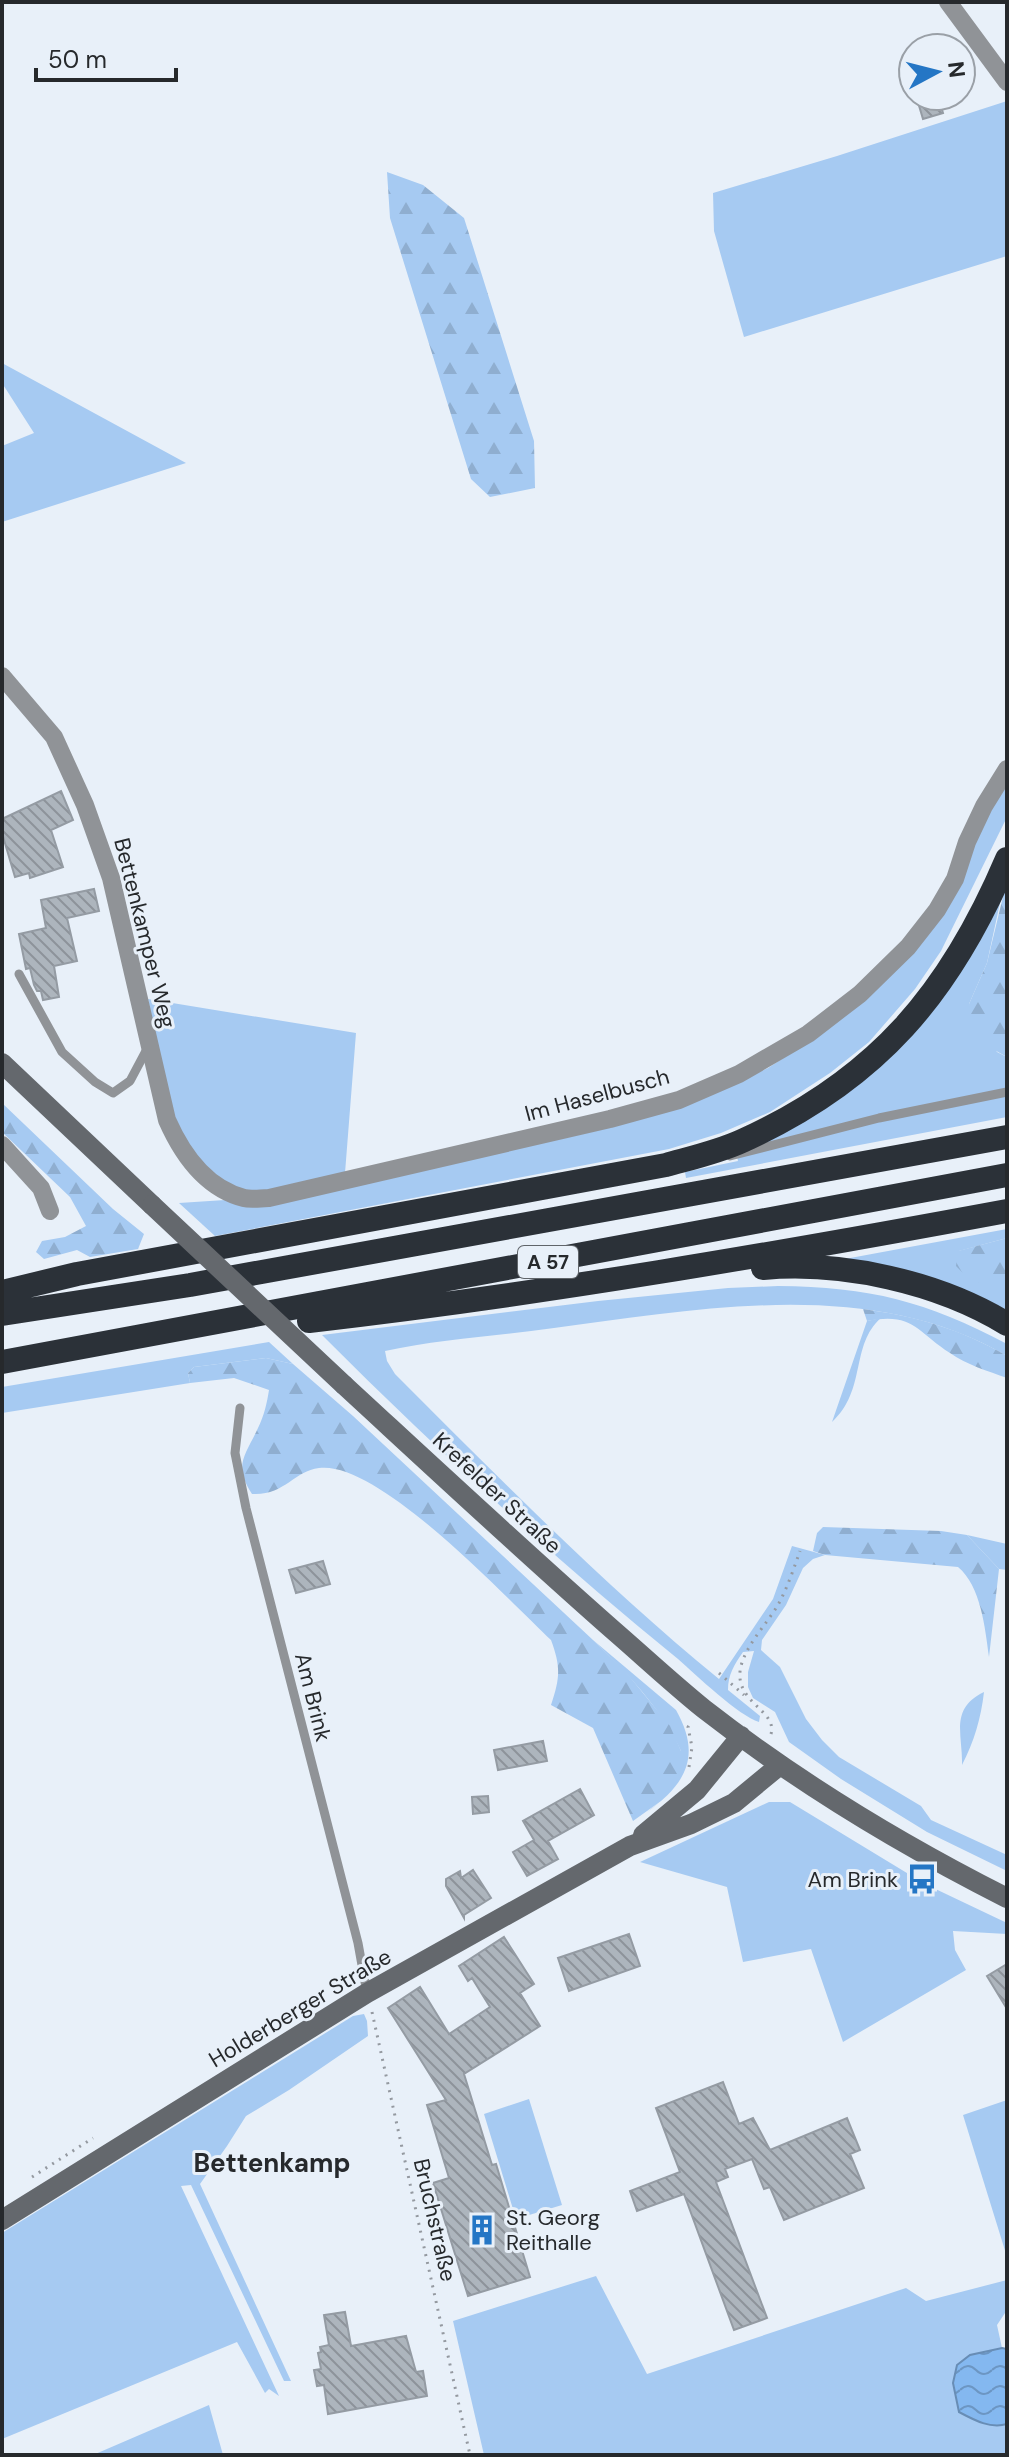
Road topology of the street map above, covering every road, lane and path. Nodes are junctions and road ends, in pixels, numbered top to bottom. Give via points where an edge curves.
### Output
1 (948, 2) edge
2 (1007, 82) edge
3 (2, 676) edge
4 (1007, 769) edge
5 (1007, 859) edge
6 (19, 974) dead end
7 (149, 1045) junction
8 (2, 1063) edge
9 (1007, 1092) edge
10 (1007, 1125) edge
11 (1007, 1137) edge
12 (2, 1145) edge
13 (908, 1156) junction
14 (666, 1165) junction
15 (1007, 1175) edge
16 (50, 1211) dead end
17 (1007, 1211) edge
18 (2, 1292) edge
19 (530, 1293) junction
20 (2, 1314) edge
21 (1007, 1324) edge
22 (89, 1347) junction
23 (2, 1362) edge
24 (240, 1408) dead end
25 (800, 1551) dead end
26 (719, 1673) dead end
27 (744, 1695) junction
28 (702, 1707) junction
29 (741, 1736) junction
30 (762, 1752) junction
31 (780, 1765) junction
32 (687, 1774) dead end
33 (630, 1846) junction
34 (1007, 1898) edge
35 (367, 1993) junction
36 (2, 2220) edge
37 (470, 2455) edge

1 - 2 street
3 - 7 street, Bettenkamper Weg via 54,737 85,805 111,878
4 - 7 street, Im Haselbusch via 984,806 955,879 908,947 808,1034 739,1074 679,1100 269,1198 245,1198 210,1180 181,1151 167,1120
5 - 14 highway via 959,956 875,1059 786,1120 738,1143
6 - 7 lane, Bettenkamper Weg via 62,1052 113,1093 130,1081
8 - 28 main road, Krefelder Straße, bridge via 344,1385
9 - 14 lane via 879,1118 748,1153
10 - 13 highway
11 - 13 highway, A 57
12 - 16 street via 41,1188
13 - 20 highway, A 57
14 - 18 highway
15 - 22 highway, A 57
17 - 19 highway
19 - 21 highway via 630,1287 784,1267 896,1280 956,1299
19 - 22 highway
22 - 23 highway, A 57
24 - 35 lane, Am Brink via 235,1453 246,1508
25 - 27 path via 779,1603 741,1667
26 - 27 path
27 - 30 path via 772,1723
28 - 29 main road, Krefelder Straße
28 - 32 path via 688,1727 692,1747
29 - 30 main road, Krefelder Straße
29 - 33 main road, Holderberger Straße via 697,1790
30 - 31 main road, Krefelder Straße
31 - 33 main road, Holderberger Straße via 734,1803
31 - 34 main road, Krefelder Straße via 910,1848
33 - 35 main road, Holderberger Straße
35 - 36 main road, Holderberger Straße
35 - 37 path, Bruchstraße

